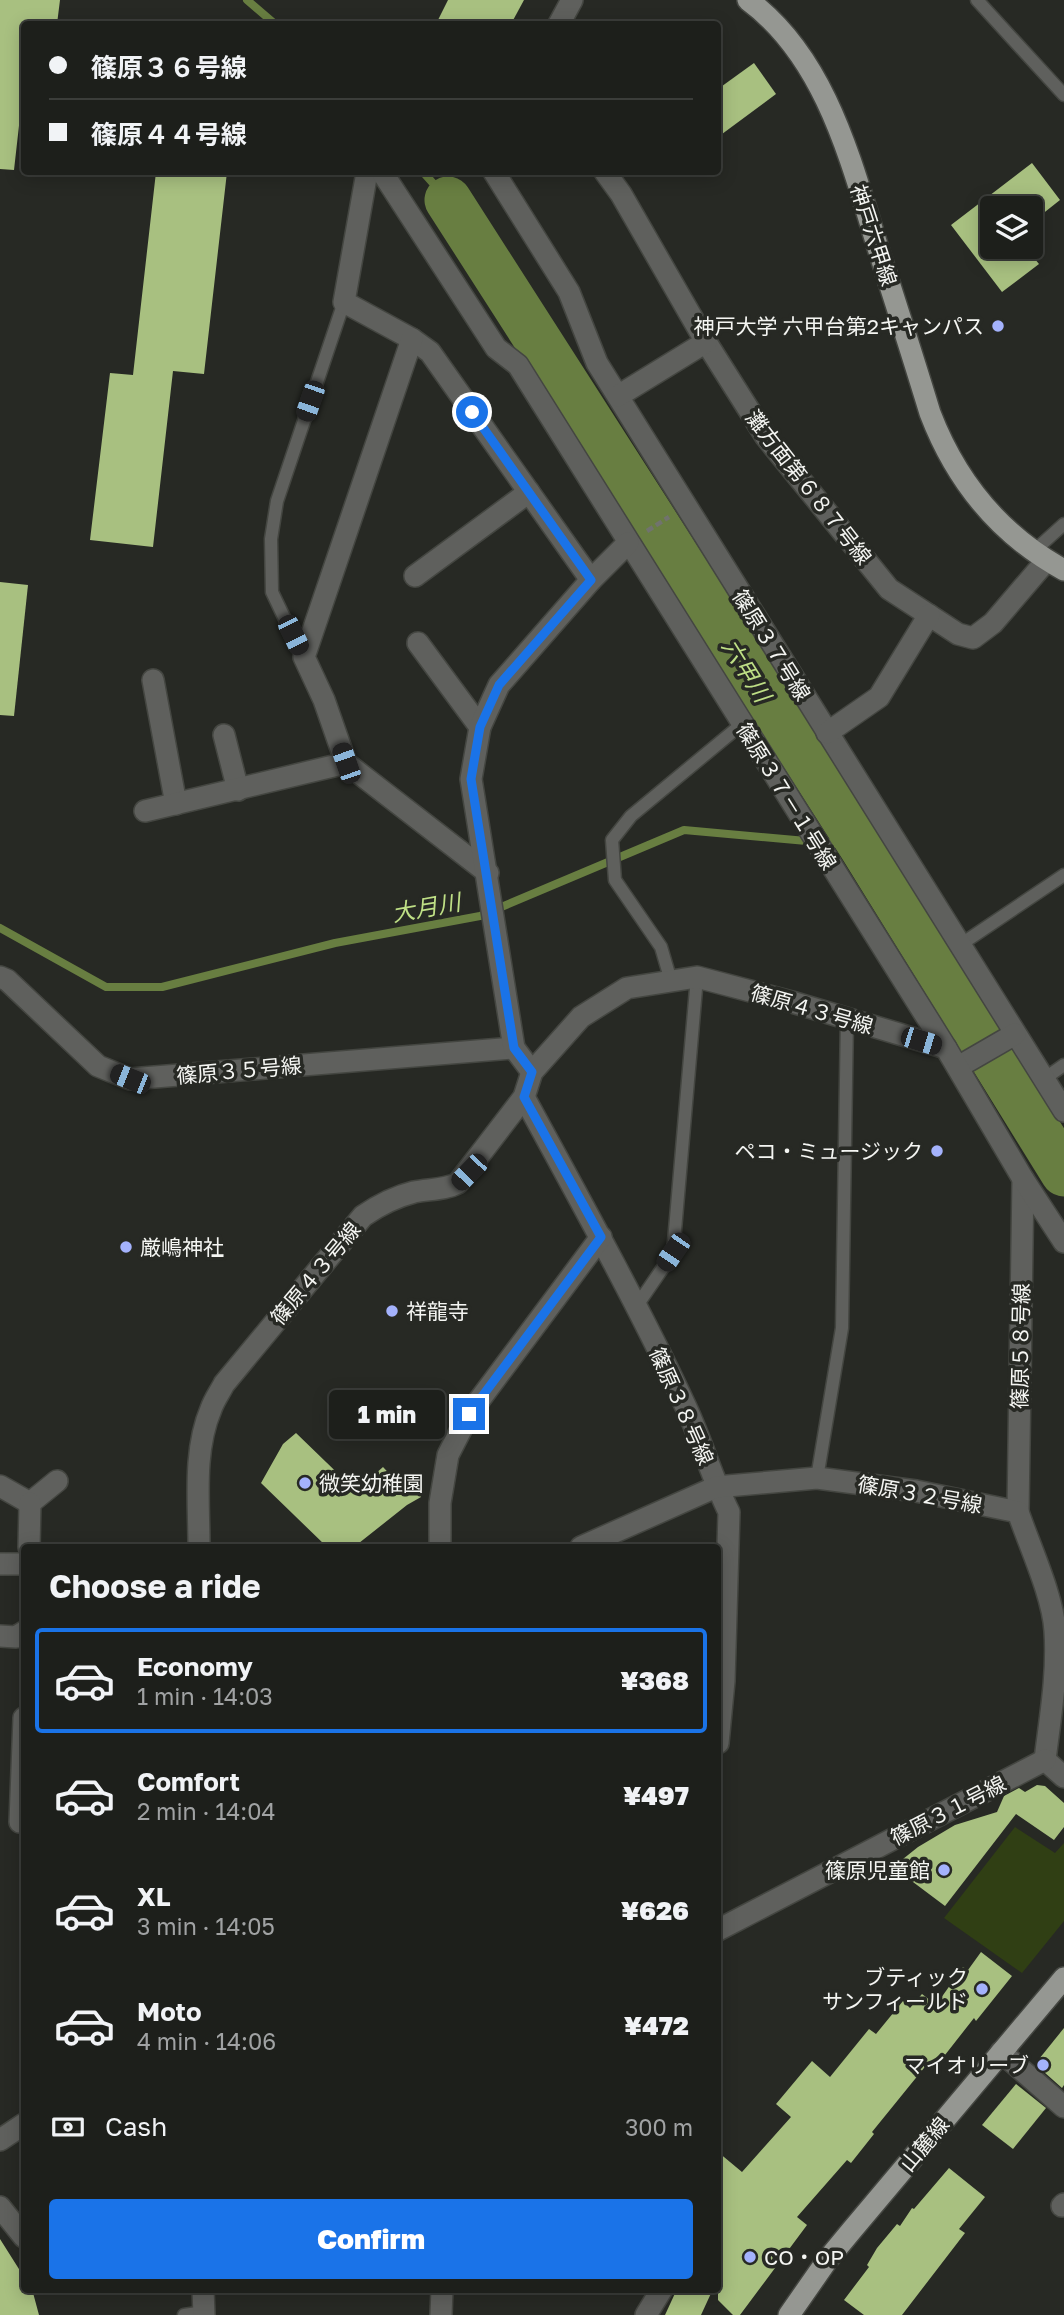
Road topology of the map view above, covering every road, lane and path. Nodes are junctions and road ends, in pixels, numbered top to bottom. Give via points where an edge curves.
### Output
1 (572, 0) edge
2 (748, 0) edge
3 (977, 0) edge
4 (561, 21) edge
5 (1064, 95) edge
6 (367, 175) edge
7 (384, 175) edge
8 (496, 175) edge
9 (607, 175) edge
10 (344, 302) junction
11 (412, 339) junction
12 (706, 342) junction
13 (618, 396) junction
14 (529, 492) junction
15 (686, 506) junction
16 (1064, 524) edge
17 (628, 543) junction
18 (1048, 561) edge
19 (415, 576) dead end
20 (591, 580) junction
21 (929, 615) junction
22 (418, 643) dead end
23 (304, 657) junction
24 (153, 680) dead end
25 (742, 724) junction
26 (480, 727) junction
27 (827, 733) junction
28 (224, 735) dead end
29 (346, 763) junction
30 (237, 790) junction
31 (176, 804) junction
32 (145, 811) dead end
33 (488, 873) junction
34 (1064, 874) edge
35 (960, 945) junction
36 (697, 977) junction
37 (0, 978) edge
38 (671, 981) junction
39 (847, 1018) junction
40 (1015, 1034) junction
41 (514, 1048) junction
42 (946, 1048) junction
43 (1064, 1065) edge
44 (958, 1067) junction
45 (532, 1072) junction
46 (1044, 1079) junction
47 (1064, 1087) edge
48 (524, 1097) junction
49 (1064, 1111) edge
50 (1023, 1179) junction
51 (601, 1237) junction
52 (1064, 1242) edge
53 (636, 1307) junction
54 (817, 1478) junction
55 (57, 1481) dead end
56 (0, 1486) edge
57 (716, 1487) junction
58 (30, 1503) junction
59 (1018, 1513) junction
60 (29, 1544) edge
61 (200, 1544) edge
62 (440, 1544) edge
63 (588, 1544) edge
64 (0, 1564) edge
65 (21, 1564) edge
66 (21, 1634) edge
67 (0, 1636) edge
68 (721, 1712) edge
69 (1045, 1760) junction
70 (1064, 1777) edge
71 (21, 1796) edge
72 (20, 1822) dead end
73 (721, 1928) edge
74 (1064, 1978) edge
75 (1001, 2052) junction
76 (1064, 2107) edge
77 (21, 2125) edge
78 (0, 2140) edge
79 (0, 2207) edge
80 (21, 2233) edge
81 (202, 2293) edge
82 (442, 2293) edge
83 (660, 2293) edge
84 (197, 2314) edge
85 (441, 2315) edge
86 (646, 2315) edge
87 (789, 2315) edge

1 - 4 street
2 - 18 main road, 神戸六甲線 via 789,37 846,146 942,444 982,505 1002,527
3 - 5 lane
6 - 10 street
7 - 17 street, 篠原３７－１号線 via 496,348 518,365
8 - 13 street, 篠原３７号線 via 569,292 597,363
9 - 12 street, 灘方面第６８７号線
10 - 11 street
10 - 23 lane via 276,501 271,539 272,592
11 - 14 street via 430,352
11 - 23 street
12 - 13 street
12 - 21 street, 灘方面第６８７号線 via 766,437 880,578
13 - 15 street, 篠原３７号線
14 - 19 street
14 - 20 street
15 - 17 path
15 - 27 street, 篠原３７号線
16 - 18 lane
17 - 20 street
17 - 25 street, 篠原３７－１号線
18 - 21 street, 灘方面第６８７号線 via 993,623 973,638
20 - 26 street via 499,685
21 - 27 street via 879,697
22 - 26 street
23 - 29 street
24 - 31 street
25 - 38 lane via 631,816 612,840 615,877 661,947
25 - 42 street, 篠原３７－１号線
26 - 33 street via 471,779
27 - 35 street, 篠原３７号線
28 - 30 street
29 - 30 street
29 - 33 street
30 - 31 street
31 - 32 street
33 - 41 street
34 - 35 lane
35 - 40 street, 篠原３７号線
36 - 38 street, 篠原４３号線
36 - 39 street, 篠原４３号線
36 - 53 lane via 673,1252
37 - 41 street, 篠原３５号線 via 98,1066 130,1079
38 - 45 street, 篠原４３号線 via 627,988 582,1017
39 - 42 street, 篠原４３号線
39 - 54 lane via 842,1328
40 - 44 street
40 - 46 street, 篠原３７号線
41 - 45 street
42 - 44 street
43 - 46 lane
44 - 50 street
45 - 48 street, 篠原４３号線
46 - 47 street
46 - 49 street, 篠原３７号線
48 - 51 street, 篠原３８号線
48 - 61 street, 篠原４３号線 via 458,1183 382,1203 363,1216 224,1384 202,1439
50 - 52 street
50 - 59 street, 篠原５８号線
51 - 53 street, 篠原３８号線
51 - 62 street via 469,1414 449,1455 439,1503
53 - 57 street, 篠原３８号線 via 686,1406
54 - 57 street, 篠原３２号線
54 - 59 street, 篠原３２号線 via 916,1491
55 - 58 street
56 - 58 street
57 - 63 street, 篠原３２号線
57 - 68 street, 篠原３８号線 via 729,1511
58 - 60 street
59 - 69 street via 1055,1629
64 - 65 street
66 - 67 street
69 - 70 street
69 - 73 street, 篠原３１号線
71 - 72 street
74 - 75 main road, 山麓線
75 - 76 street
75 - 87 main road, 山麓線 via 852,2230
77 - 78 street
79 - 80 street
81 - 84 street
82 - 85 street
83 - 86 street

